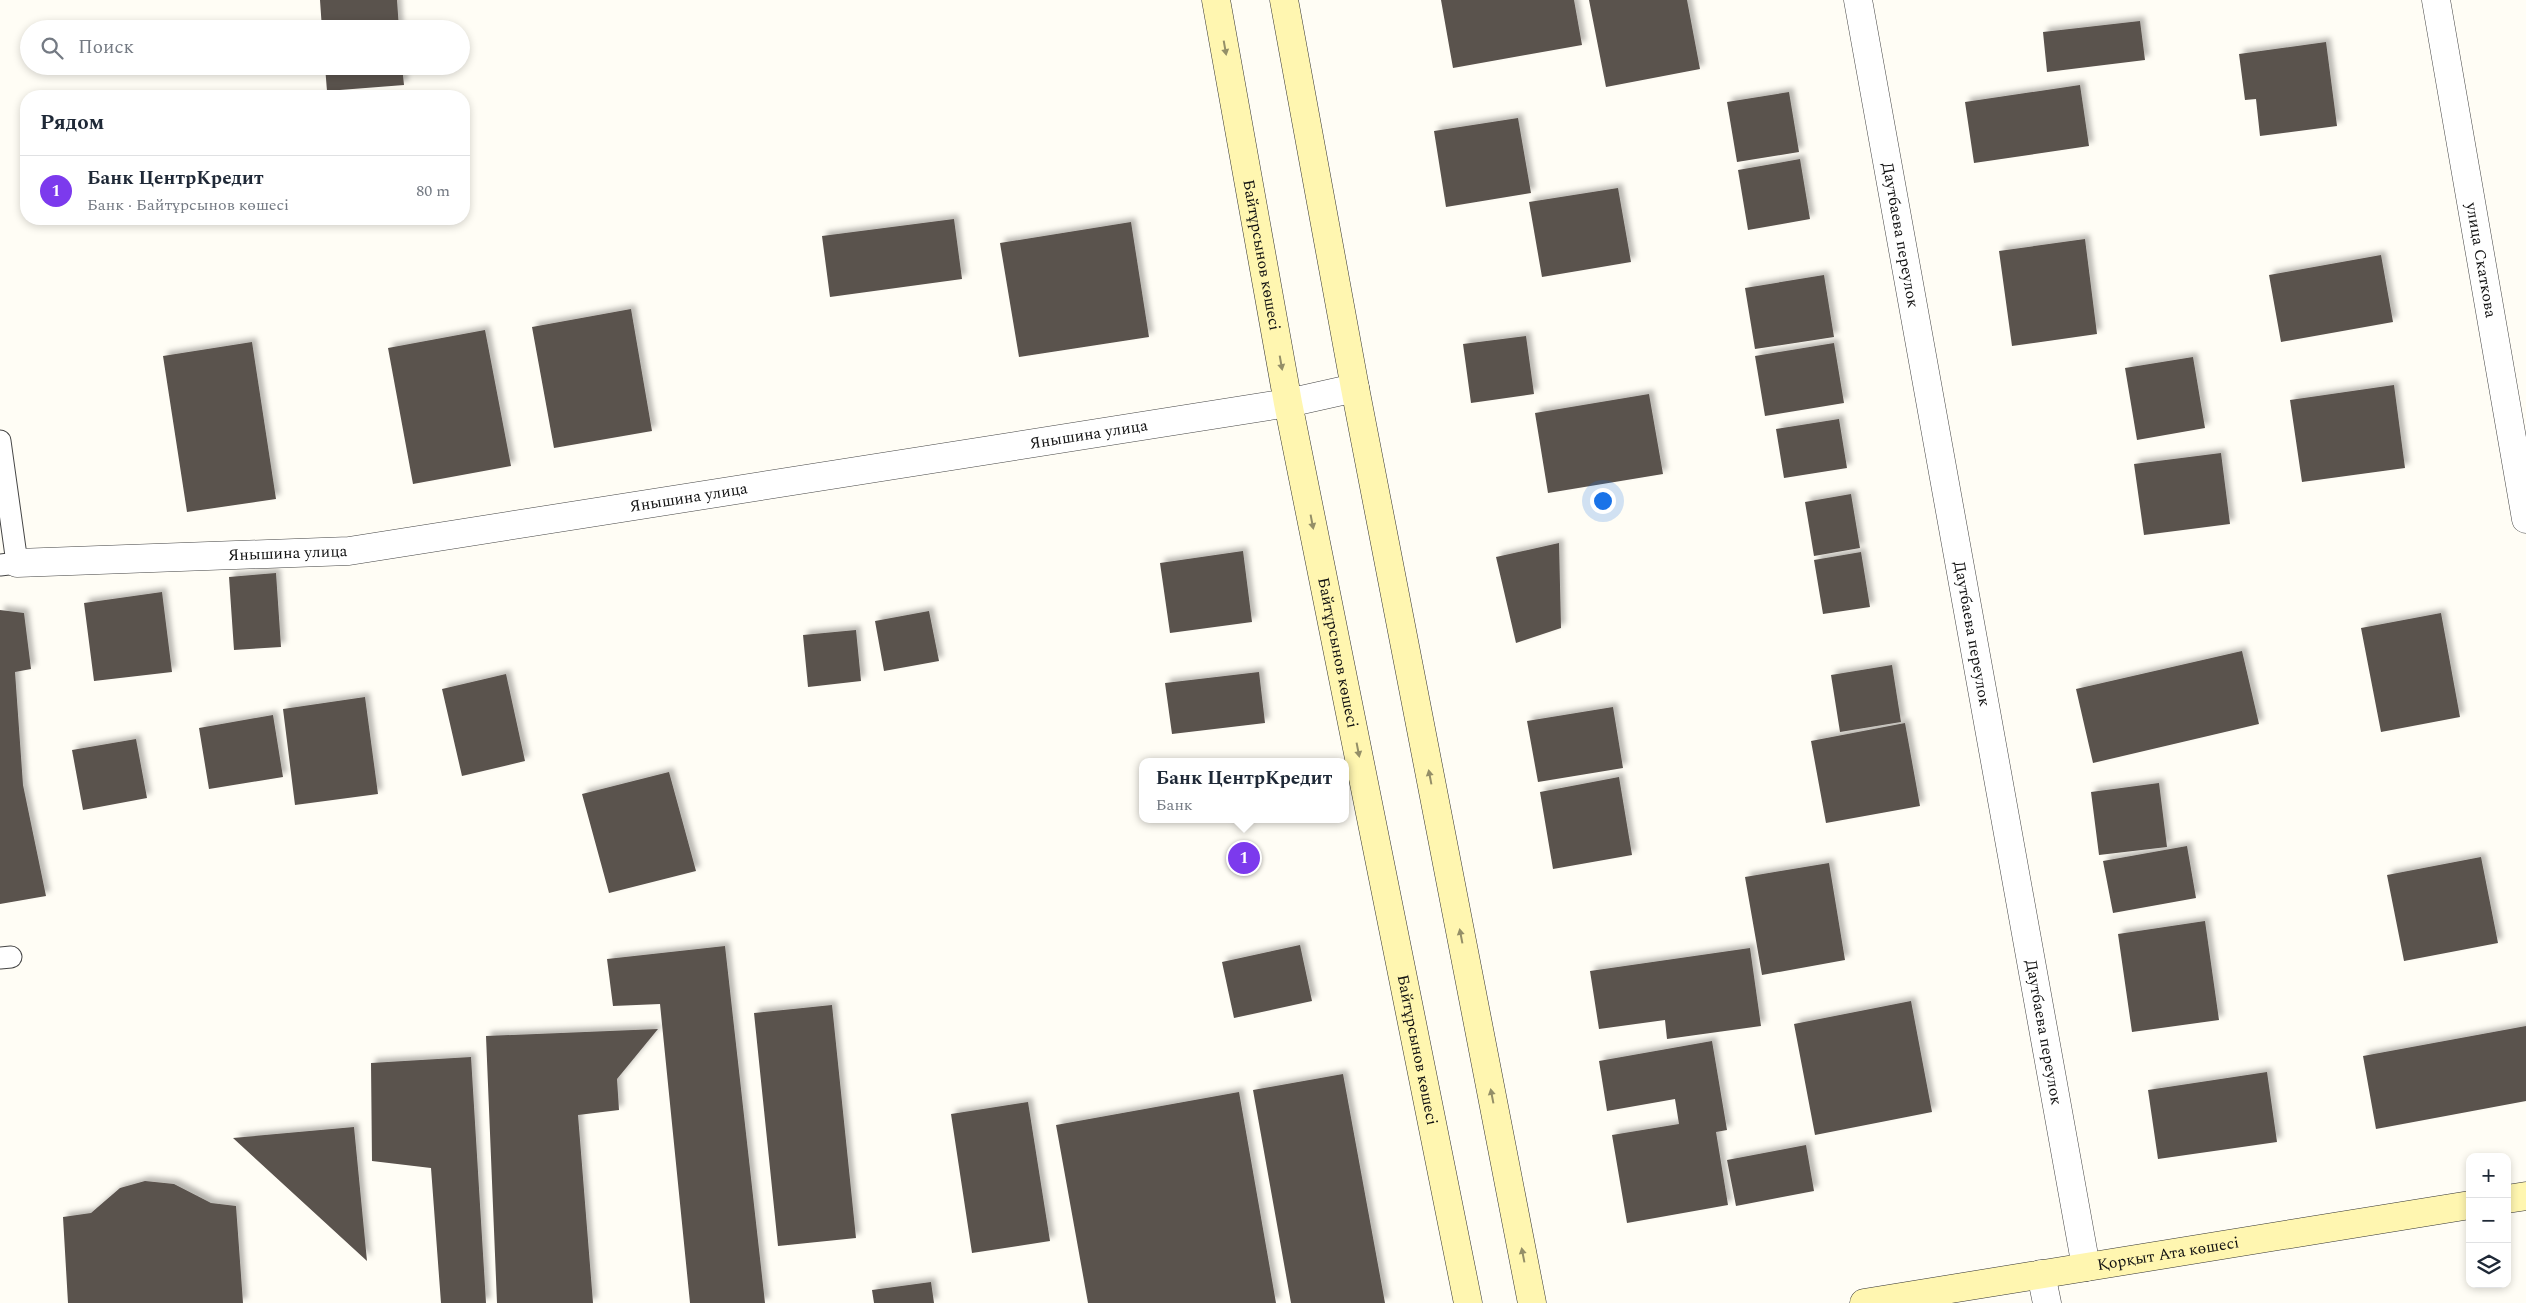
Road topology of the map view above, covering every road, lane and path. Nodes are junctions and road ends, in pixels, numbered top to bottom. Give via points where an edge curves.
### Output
1 (1216, 0) edge
2 (1284, 0) edge
3 (1858, 0) edge
4 (2436, 0) edge
5 (1355, 388) junction
6 (1288, 402) junction
7 (0, 440) edge
8 (2526, 519) edge
9 (9, 564) edge
10 (2526, 1196) edge
11 (2511, 1198) edge
12 (2466, 1206) edge
13 (2086, 1267) junction
14 (2041, 1274) junction
15 (1468, 1303) edge
16 (1532, 1303) edge
17 (1864, 1303) edge
18 (2047, 1303) edge

1 -> 6 main road, Байтұрсынов көшесі
2 - 5 main road
3 - 13 street, Даутбаева переулок
4 - 8 street, улица Скаткова
5 - 6 street, Янышина улица
16 -> 5 main road
6 - 9 street, Янышина улица via 349,552
6 -> 15 main road, Байтұрсынов көшесі
7 - 9 lane
10 - 11 main road
12 - 13 main road, Қорқыт Ата көшесі
13 - 14 main road, Қорқыт Ата көшесі
14 - 17 main road, Қорқыт Ата көшесі
14 - 18 street

